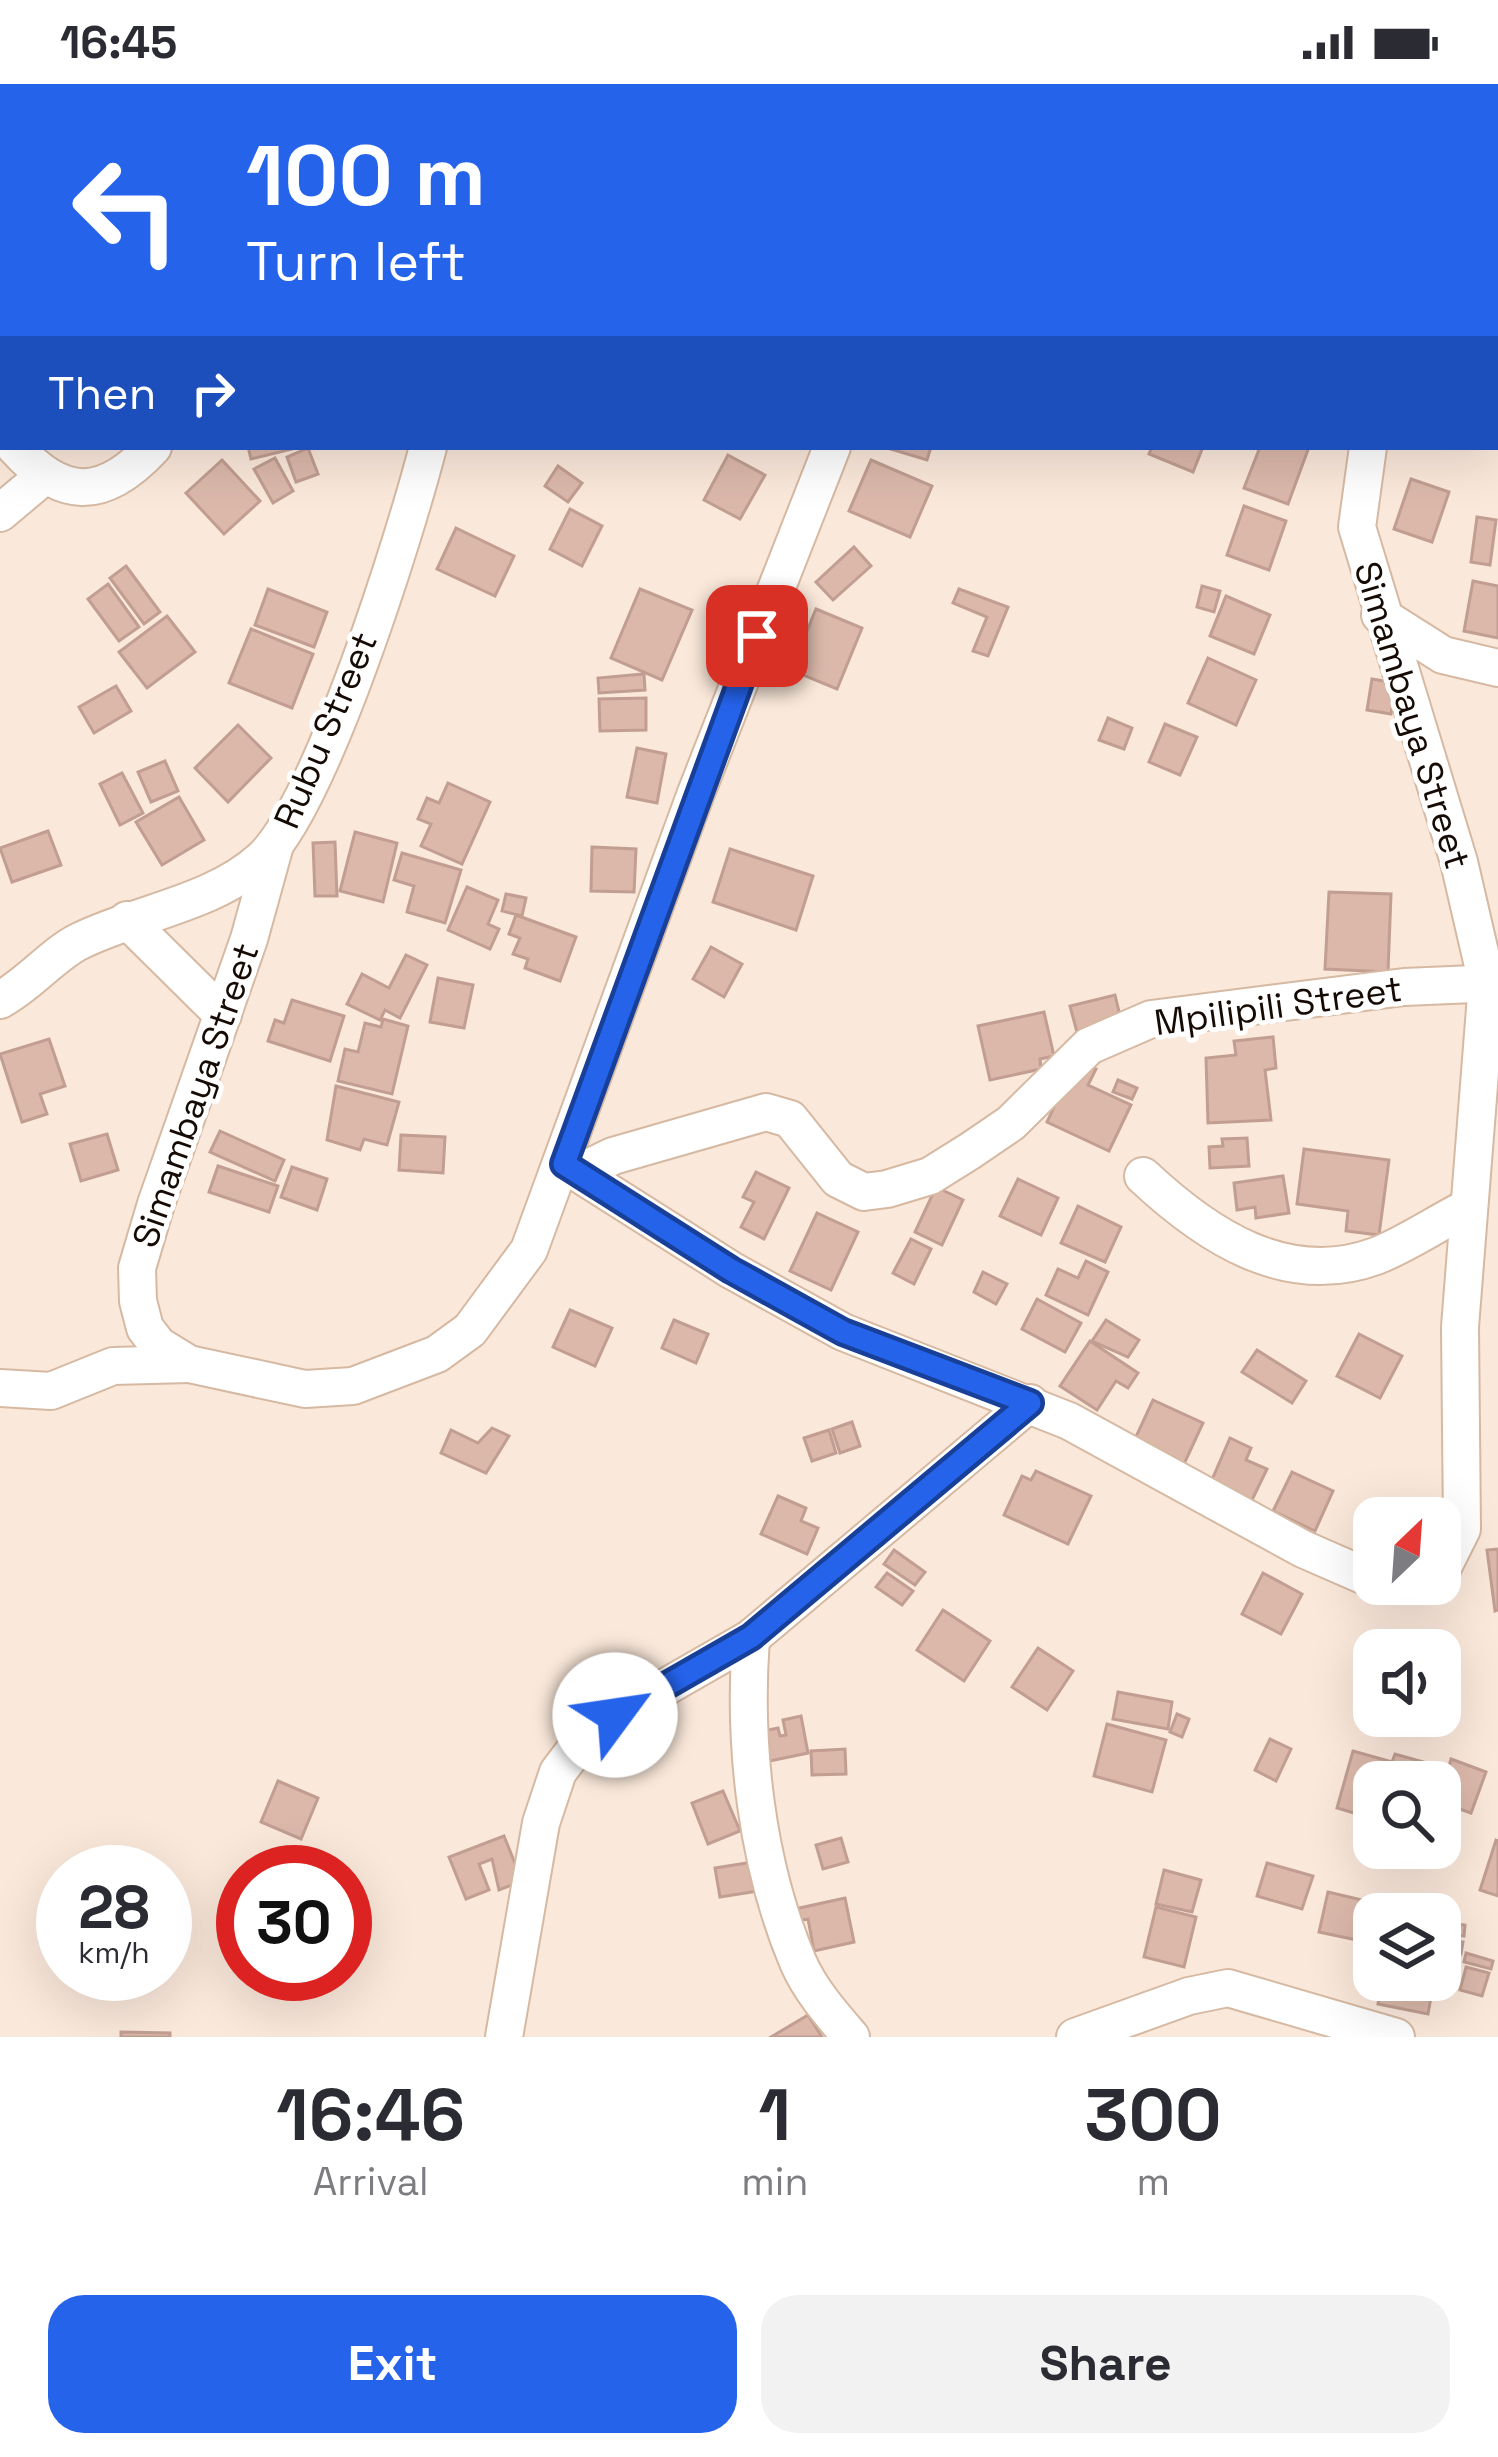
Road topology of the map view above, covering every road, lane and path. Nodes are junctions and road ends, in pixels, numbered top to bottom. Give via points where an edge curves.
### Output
1 (18, 450) edge
2 (149, 450) edge
3 (427, 450) edge
4 (831, 450) edge
5 (1368, 450) edge
6 (44, 476) junction
7 (0, 513) edge
8 (1380, 615) junction
9 (1498, 668) edge
10 (274, 845) junction
11 (127, 920) junction
12 (1492, 983) edge
13 (0, 1000) edge
14 (223, 1015) junction
15 (572, 1168) junction
16 (1143, 1176) dead end
17 (1467, 1208) junction
18 (189, 1364) junction
19 (0, 1388) edge
20 (1030, 1403) junction
21 (1461, 1531) edge
22 (1353, 1571) edge
23 (751, 1637) junction
24 (504, 2037) edge
25 (851, 2037) edge
26 (1075, 2037) edge
27 (1396, 2037) edge

1 - 6 street
2 - 6 street via 104,487 81,489
3 - 10 street, Rubu Street via 351,677
4 - 15 street, Simambaya Street via 696,793
5 - 8 street, Simambaya Street via 1357,526
6 - 7 street
8 - 9 street via 1443,656
8 - 12 street, Simambaya Street
10 - 11 street, Rubu Street via 250,869
10 - 14 street, Simambaya Street
11 - 13 street, Rubu Street via 73,944
11 - 14 street
12 - 15 street, Mpilipili Street via 1151,1018 1090,1046 1011,1123 930,1176 887,1189 864,1192 838,1179 790,1119 766,1112
12 - 17 street, Simambaya Street
14 - 18 street, Simambaya Street via 137,1268 145,1328
15 - 18 street, Simambaya Street via 500,1297 436,1354 353,1386 304,1389
15 - 20 street via 843,1332
16 - 17 street via 1221,1239 1296,1265 1339,1266 1378,1255
17 - 21 street, Simambaya Street
18 - 19 street via 113,1366 51,1391
20 - 22 street
20 - 23 street
23 - 24 street via 589,1731 558,1772 521,1916
23 - 25 street via 746,1737 780,1912 800,1966
26 - 27 street via 1228,1988

